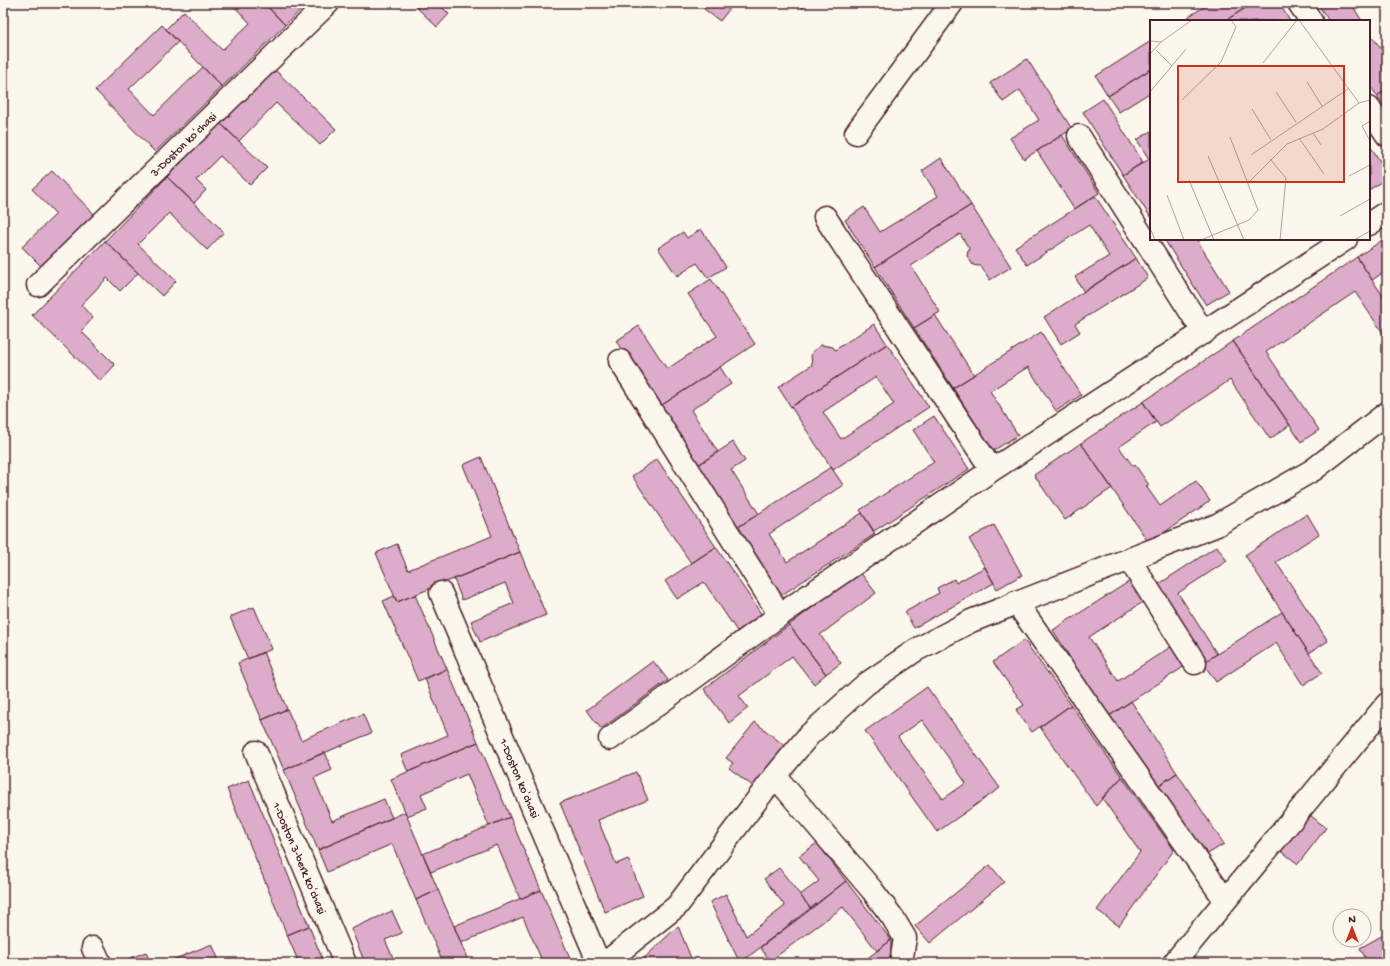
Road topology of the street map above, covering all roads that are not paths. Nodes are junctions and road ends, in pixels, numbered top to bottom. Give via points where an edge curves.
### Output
1 (328, 3) edge
2 (952, 3) edge
3 (1299, 3) edge
4 (1310, 20) edge
5 (1370, 110) edge
6 (856, 133) dead end
7 (1387, 135) edge
8 (1079, 136) dead end
9 (1387, 212) edge
10 (825, 217) dead end
11 (1370, 223) edge
12 (1344, 240) edge
13 (38, 285) dead end
14 (1204, 333) junction
15 (620, 361) dead end
16 (1387, 413) edge
17 (992, 470) junction
18 (1129, 558) junction
19 (441, 593) dead end
20 (1016, 602) junction
21 (780, 615) junction
22 (1195, 663) dead end
23 (1387, 704) edge
24 (610, 739) dead end
25 (256, 752) dead end
26 (775, 776) junction
27 (1225, 900) junction
28 (345, 963) edge
29 (598, 963) edge
30 (605, 963) edge
31 (901, 963) edge
32 (1174, 963) edge

1 - 13 street, 3-Doston koʻchasi
2 - 6 street
3 - 4 street
5 - 7 street
8 - 14 street
9 - 11 street
10 - 17 street
12 - 14 street
14 - 17 street
15 - 21 street
16 - 18 street via 1313,470 1217,525
17 - 21 street
18 - 20 street
18 - 22 street
19 - 29 street, 1-Doston koʻchasi
20 - 26 street via 971,621 916,650 866,684 809,735
20 - 27 street
21 - 24 street
23 - 27 street
25 - 28 street, 1-Doston 3-berk koʻchasi
26 - 30 street via 677,906
26 - 31 street via 893,918 905,938
27 - 32 street

